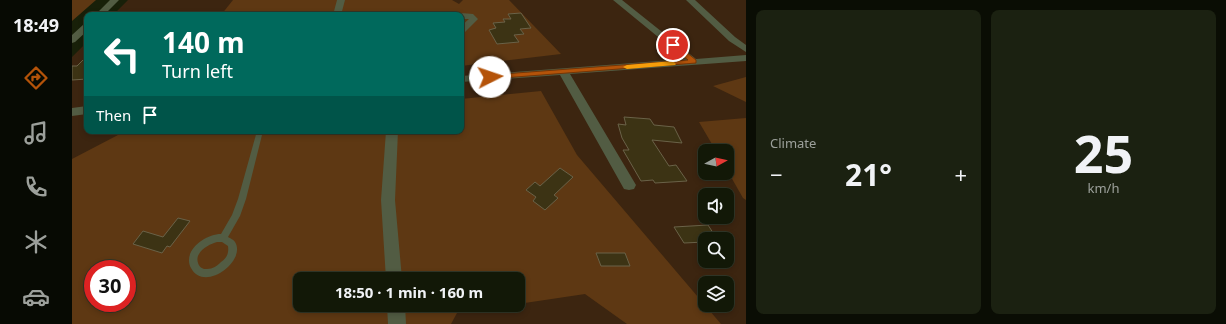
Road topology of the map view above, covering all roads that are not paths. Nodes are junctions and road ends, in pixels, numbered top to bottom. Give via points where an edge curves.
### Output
1 (115, 0) edge
2 (341, 0) edge
3 (617, 0) edge
4 (690, 0) edge
5 (102, 12) edge
6 (337, 12) edge
7 (464, 16) edge
8 (464, 28) edge
9 (84, 29) edge
10 (72, 40) edge
11 (746, 49) edge
12 (746, 58) edge
13 (694, 62) junction
14 (564, 72) junction
15 (464, 79) edge
16 (84, 110) edge
17 (72, 112) edge
18 (259, 134) edge
19 (392, 134) edge
20 (629, 186) dead end
21 (223, 238) junction
22 (393, 272) edge
23 (396, 312) edge
24 (397, 324) edge

1 - 5 street
2 - 6 street
3 - 13 street
4 - 11 street
7 - 8 street via 474,19
9 - 10 street
12 - 13 street
13 - 14 street
14 - 15 street
14 - 20 street
16 - 17 street
18 - 21 lane via 242,199 236,216
19 - 22 street via 388,200
21 - 21 lane via 232,244 229,262 216,271 202,273 196,270 192,260 198,248 210,239
23 - 24 street

